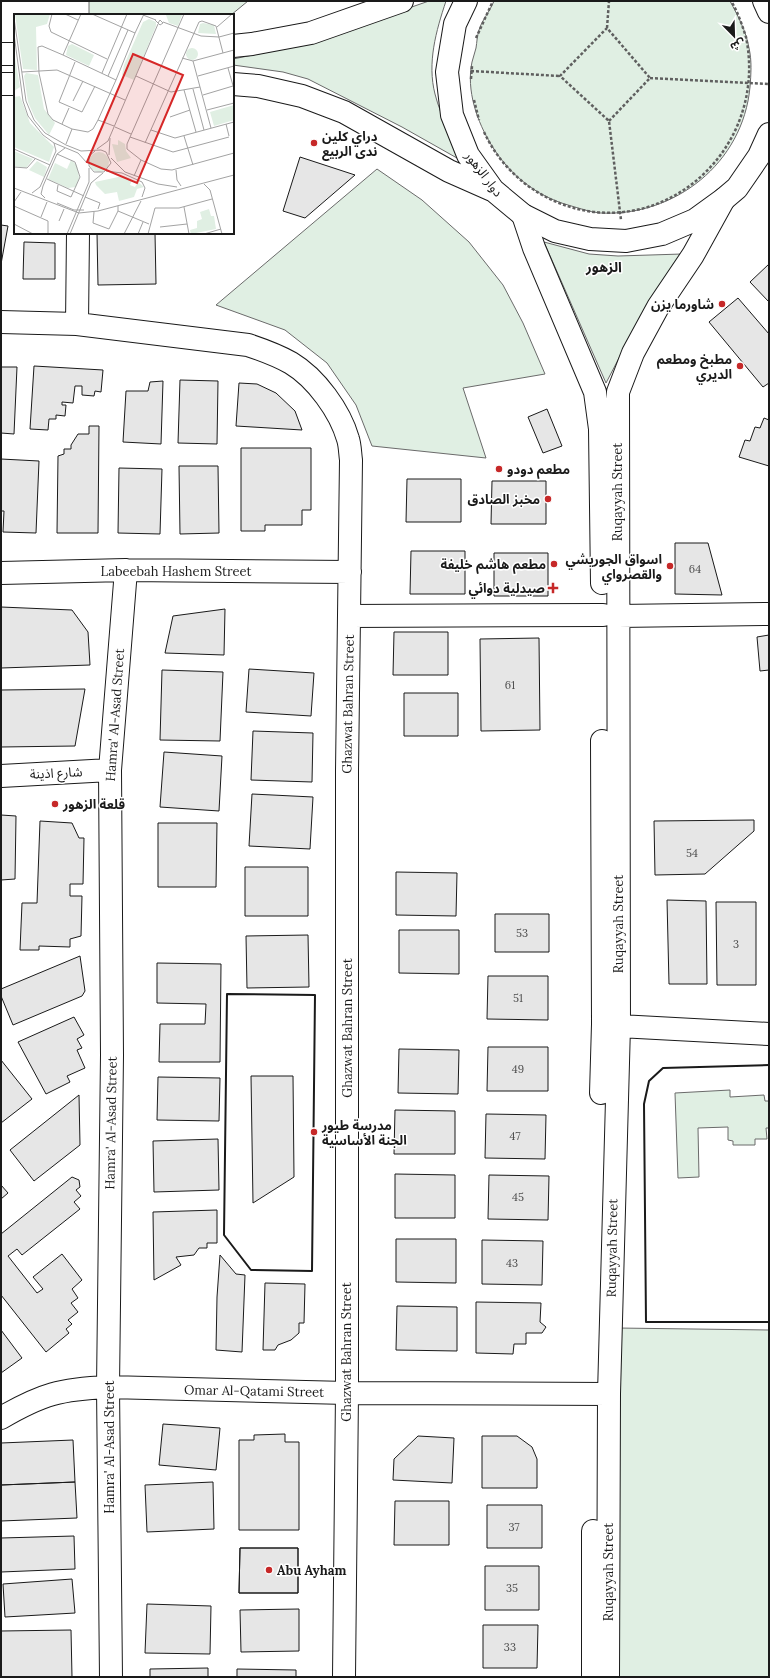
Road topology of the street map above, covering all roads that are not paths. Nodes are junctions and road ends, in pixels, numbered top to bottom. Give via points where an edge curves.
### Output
1 (402, 1) edge
2 (466, 1) edge
3 (764, 1) edge
4 (769, 12) edge
5 (234, 46) edge
6 (1, 54) edge
7 (14, 54) edge
8 (1, 84) edge
9 (14, 84) edge
10 (234, 84) edge
11 (769, 134) edge
12 (769, 171) edge
13 (494, 190) junction
14 (731, 193) junction
15 (523, 215) junction
16 (78, 234) edge
17 (1, 322) edge
18 (77, 324) junction
19 (126, 570) junction
20 (1, 572) edge
21 (350, 572) junction
22 (769, 614) edge
23 (610, 615) junction
24 (349, 616) junction
25 (110, 770) junction
26 (1, 776) edge
27 (619, 1026) junction
28 (769, 1034) edge
29 (108, 1387) junction
30 (347, 1393) junction
31 (602, 1394) junction
32 (1, 1418) edge
33 (111, 1677) edge
34 (344, 1677) edge
35 (593, 1677) edge
36 (608, 1677) edge

1 - 5 street via 311,33
2 - 13 street, دوار الزهور via 455,24 447,72 452,115 468,155
3 - 4 street
6 - 7 street
8 - 9 street
10 - 13 street via 258,86 302,96 344,112 449,171
11 - 14 street, دوار الزهور via 759,156
12 - 14 street
13 - 15 street, دوار الزهور
14 - 15 street, دوار الزهور via 688,223 662,234 626,241 590,240 555,231
14 - 23 street, Ruqayyah Street via 658,307 633,353 618,392
15 - 23 street, Ruqayyah Street via 534,248 595,392 600,429
16 - 18 street
17 - 18 street, Ghazwat Bahran Street
18 - 21 street, Ghazwat Bahran Street via 248,345 273,354 306,375 320,389 337,414 349,439
19 - 20 street, Labeebah Hashem Street
19 - 21 street, Labeebah Hashem Street
19 - 25 street, Hamra' Al-Asad Street
21 - 24 street, Ghazwat Bahran Street
22 - 23 street
23 - 24 street
23 - 27 street, Ruqayyah Street
23 - 31 street, Ruqayyah Street via 603,1024
24 - 30 street, Ghazwat Bahran Street
25 - 26 street, شارع اذينة
25 - 29 street, Hamra' Al-Asad Street via 112,1055
27 - 28 street
27 - 31 street, Ruqayyah Street
29 - 30 street, Omar Al-Qatami Street
29 - 32 street, Omar Al-Qatami Street via 79,1388 44,1396
29 - 33 street, Hamra' Al-Asad Street
30 - 31 street, Omar Al-Qatami Street
30 - 34 street, Ghazwat Bahran Street
31 - 35 street, Ruqayyah Street
31 - 36 street, Ruqayyah Street

